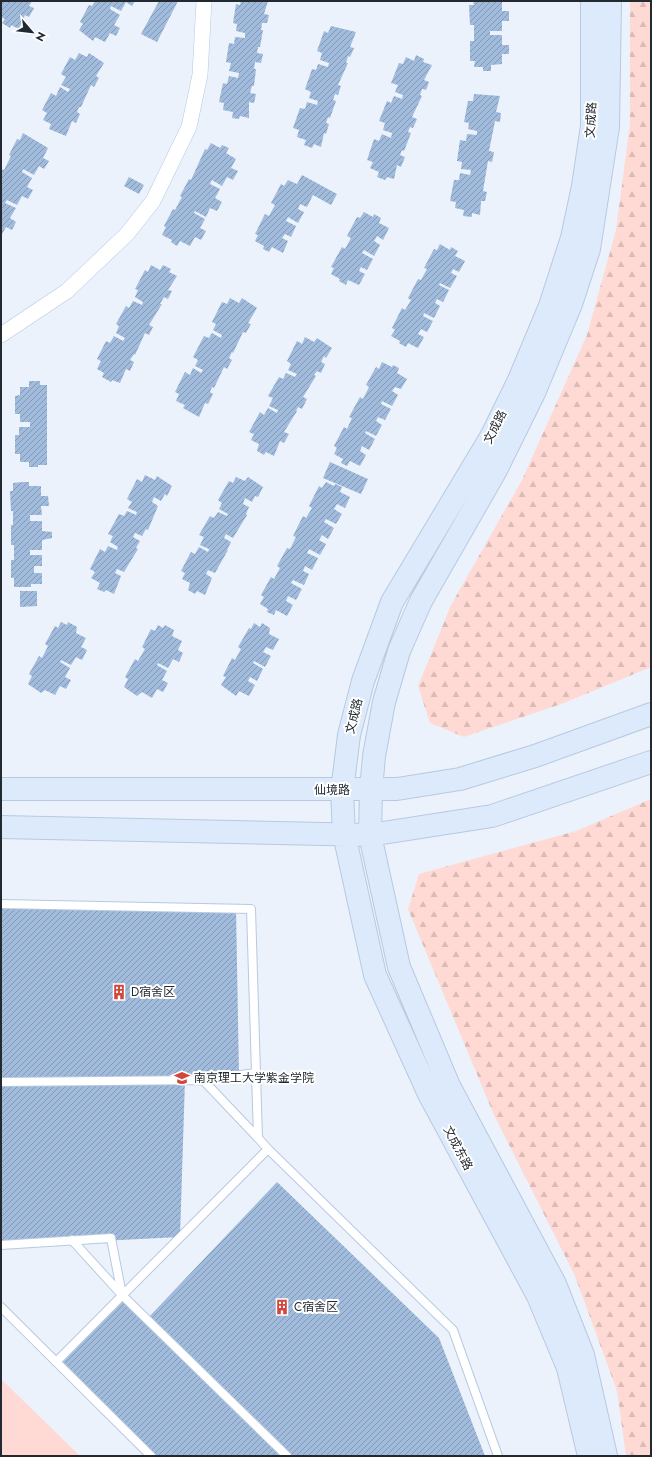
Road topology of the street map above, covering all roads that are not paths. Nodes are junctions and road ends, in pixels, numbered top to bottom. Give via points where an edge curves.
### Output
1 (204, 1) edge
2 (592, 1) edge
3 (610, 1) edge
4 (1, 335) edge
5 (651, 714) edge
6 (651, 762) edge
7 (1, 789) edge
8 (371, 790) junction
9 (342, 791) junction
10 (1, 827) edge
11 (344, 834) junction
12 (370, 835) junction
13 (1, 904) edge
14 (256, 1073) junction
15 (203, 1080) junction
16 (1, 1082) edge
17 (258, 1138) junction
18 (268, 1149) junction
19 (72, 1240) junction
20 (1, 1245) edge
21 (122, 1295) junction
22 (1, 1307) edge
23 (56, 1362) junction
24 (151, 1456) edge
25 (287, 1456) edge
26 (498, 1456) edge
27 (589, 1456) edge
28 (606, 1456) edge

1 - 4 street via 200,75 189,128 153,202 127,234 67,291
2 - 9 street, 文成路 via 592,126 584,186 572,238 550,306 519,380 491,437 392,602 361,689 349,735
3 - 8 street, 文成路 via 608,127 589,249 571,304 534,393 496,470 421,601 399,651 384,702 374,756
5 - 8 street, 仙境路 via 535,756 460,779 397,789
6 - 12 street via 492,816
7 - 9 street, 仙境路
8 - 9 street, 仙境路
8 - 12 street, 文成路
9 - 11 street, 文成路
10 - 11 street
11 - 12 street
11 - 27 street, 文成东路 via 375,975 429,1094 538,1296 568,1368
12 - 28 street, 文成东路 via 399,967 449,1086 556,1284 583,1354
13 - 14 lane via 251,909
14 - 15 lane
14 - 17 lane
15 - 16 lane
15 - 17 lane
17 - 18 lane
18 - 21 lane
18 - 26 lane via 453,1330
19 - 20 lane
19 - 21 lane
19 - 21 lane via 110,1238
21 - 23 lane
21 - 25 lane
22 - 23 lane
23 - 24 lane

